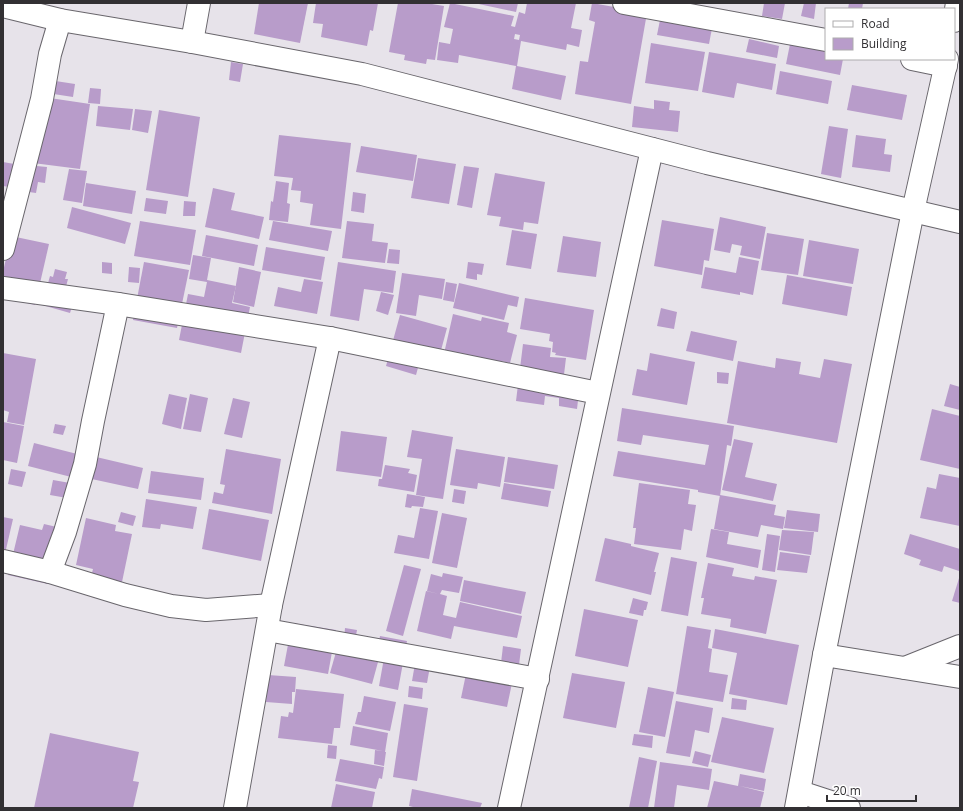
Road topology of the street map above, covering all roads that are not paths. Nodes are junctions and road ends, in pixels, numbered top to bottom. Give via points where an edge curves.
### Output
1 (199, 3) edge
2 (624, 3) edge
3 (957, 3) edge
4 (3, 6) edge
5 (955, 15) edge
6 (60, 20) junction
7 (825, 40) edge
8 (192, 42) junction
9 (924, 60) edge
10 (947, 62) edge
11 (652, 149) junction
12 (913, 211) junction
13 (960, 222) edge
14 (3, 249) edge
15 (3, 288) edge
16 (118, 304) junction
17 (330, 338) junction
18 (598, 393) junction
19 (3, 561) edge
20 (50, 572) junction
21 (271, 605) junction
22 (267, 630) junction
23 (960, 646) edge
24 (824, 656) junction
25 (904, 668) junction
26 (960, 677) edge
27 (538, 679) junction
28 (798, 800) edge
29 (235, 808) edge
30 (509, 808) edge
31 (849, 808) edge

1 - 8 street
2 - 7 street
3 - 5 street
4 - 6 street
6 - 8 street
6 - 14 street
8 - 11 street via 362,74
9 - 10 street
10 - 12 street
11 - 12 street
11 - 18 street
12 - 13 street
12 - 24 street
15 - 16 street
16 - 17 street
16 - 20 street via 85,464
17 - 18 street
17 - 21 street
18 - 27 street
19 - 20 street
20 - 21 street via 171,606 206,610
21 - 22 street
22 - 27 street
22 - 29 street
23 - 25 street
24 - 25 street
24 - 28 street
25 - 26 street
27 - 30 street
28 - 31 street

